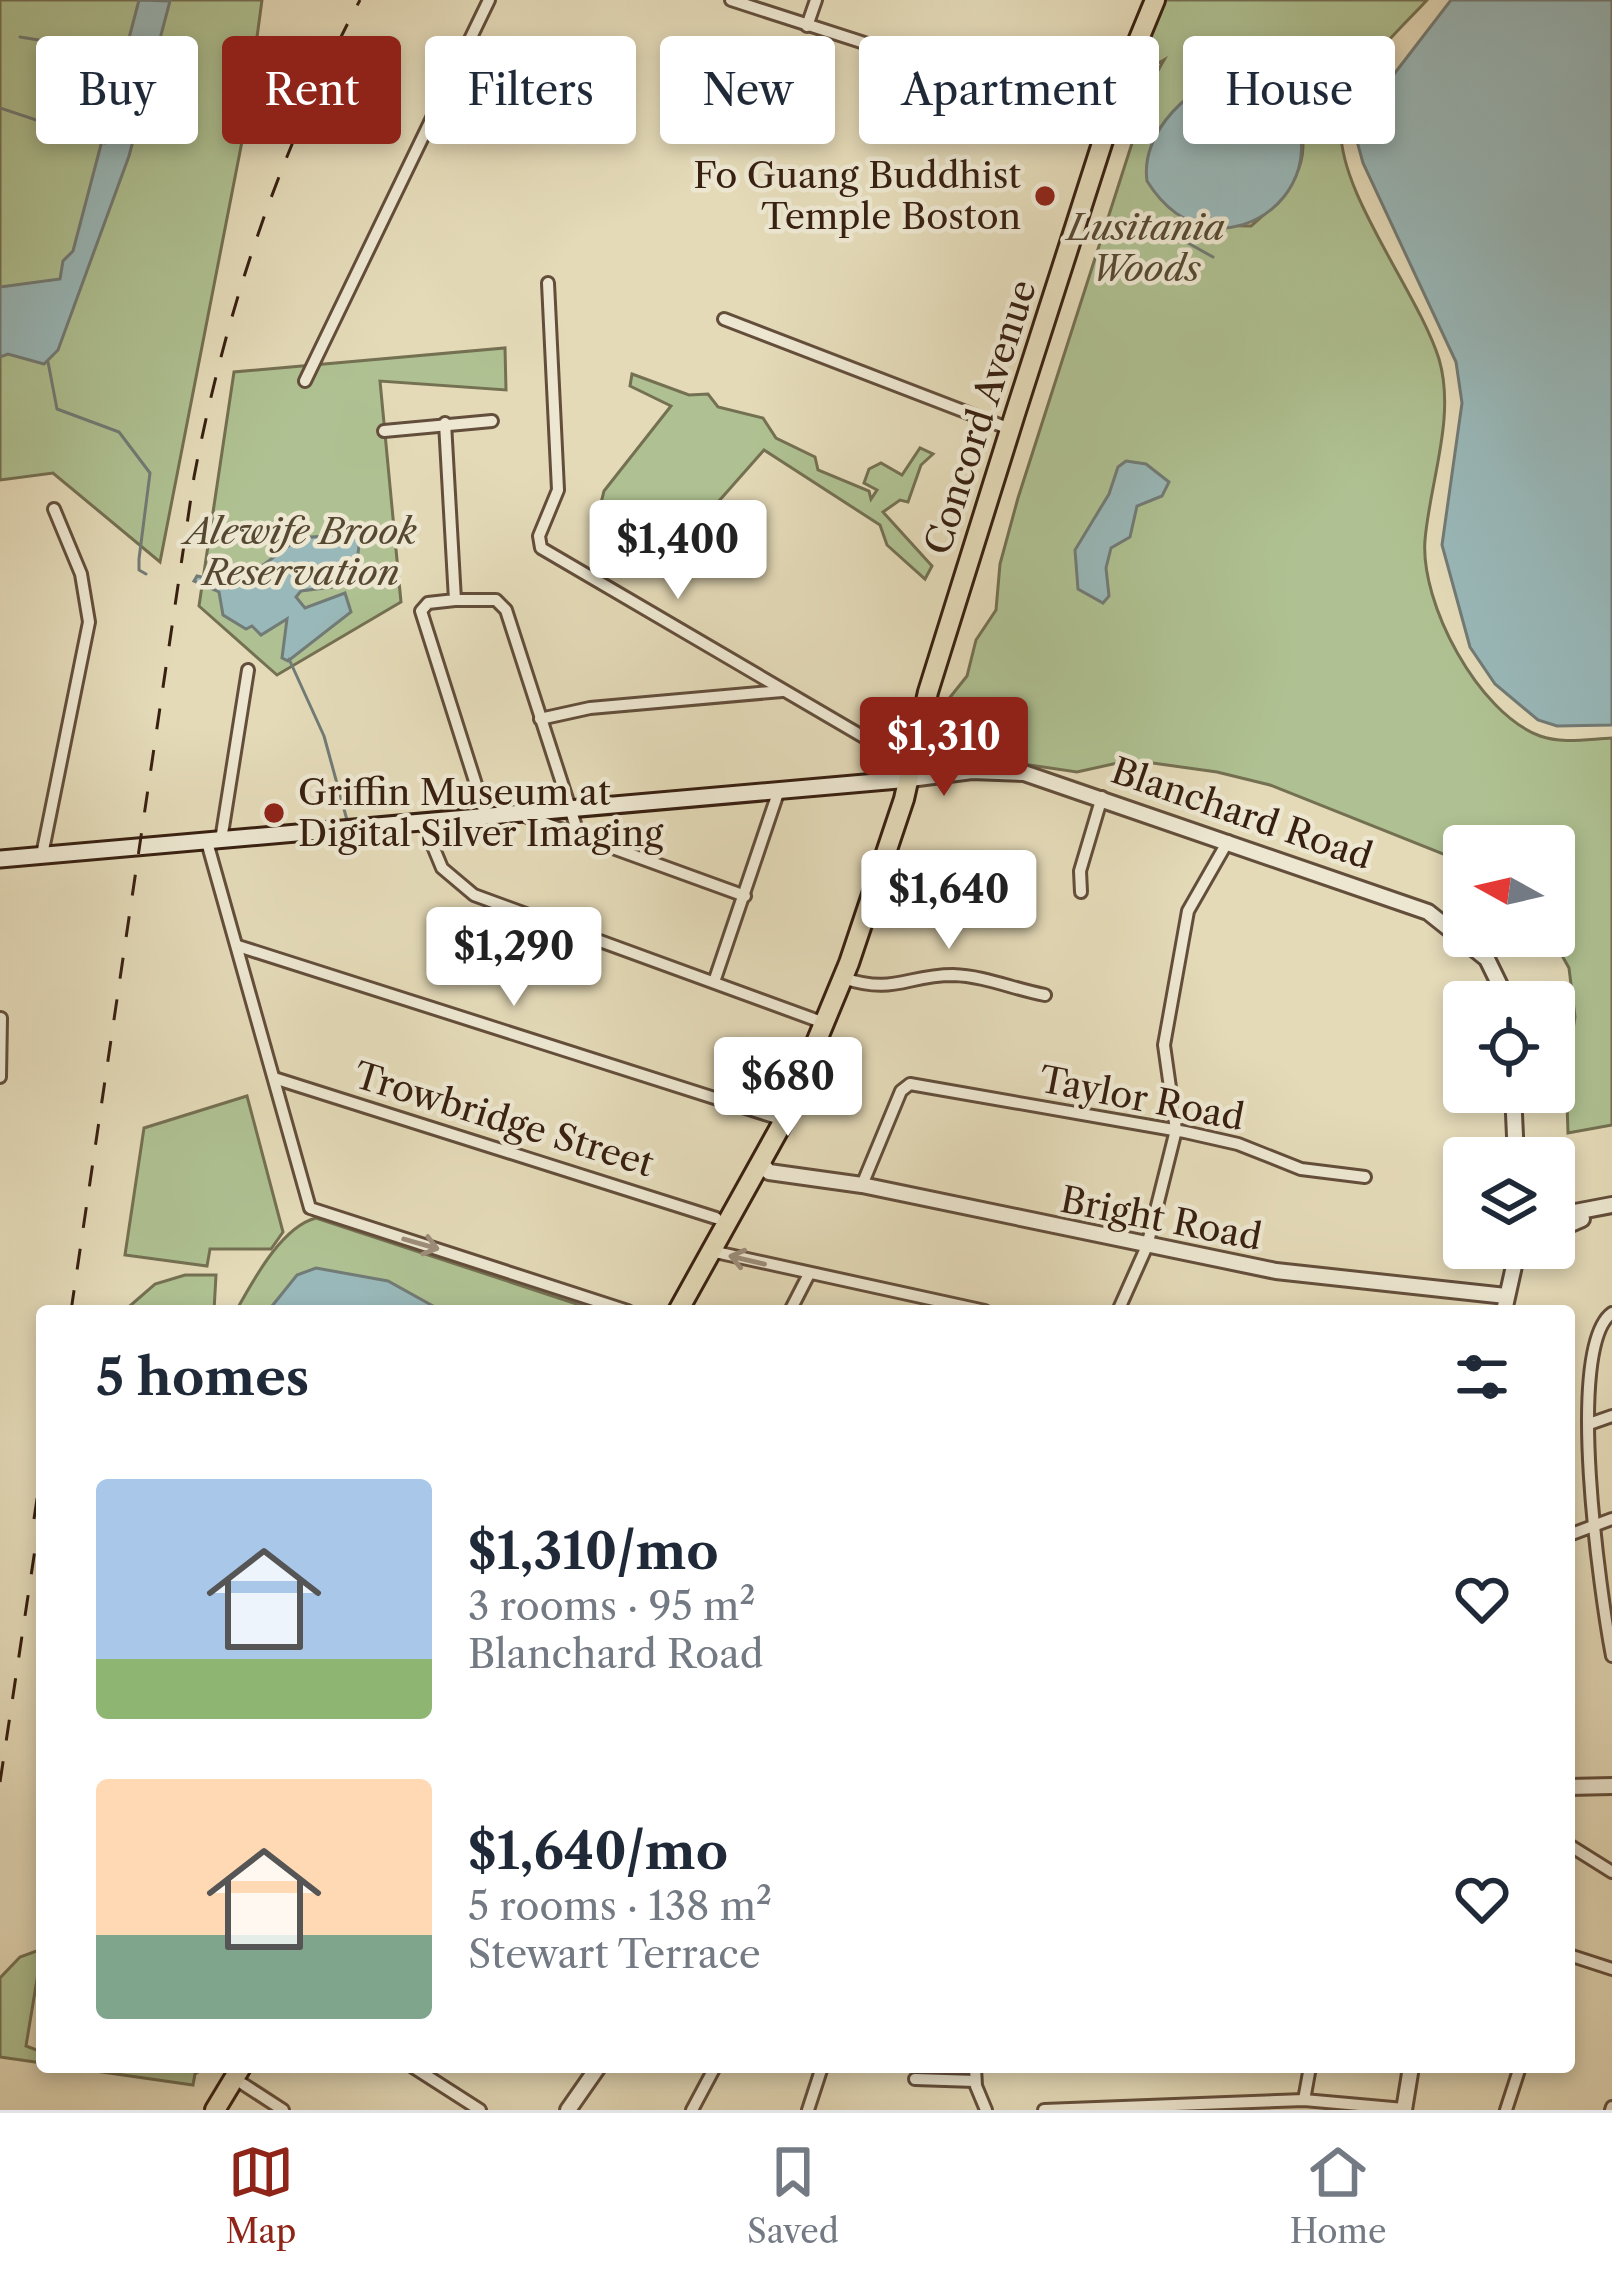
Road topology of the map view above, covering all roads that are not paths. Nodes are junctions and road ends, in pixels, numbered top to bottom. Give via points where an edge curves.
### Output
1 (489, 0) edge
2 (731, 0) edge
3 (816, 0) edge
4 (1155, 0) edge
5 (807, 26) junction
6 (1140, 36) edge
7 (859, 42) edge
8 (1102, 144) edge
9 (548, 284) dead end
10 (724, 319) dead end
11 (305, 381) dead end
12 (492, 421) dead end
13 (445, 423) junction
14 (1010, 429) junction
15 (384, 431) dead end
16 (54, 509) dead end
17 (455, 600) junction
18 (248, 670) dead end
19 (785, 691) junction
20 (540, 719) junction
21 (920, 719) junction
22 (971, 771) junction
23 (903, 773) junction
24 (779, 790) junction
25 (1102, 797) junction
26 (569, 811) junction
27 (522, 815) junction
28 (486, 816) junction
29 (423, 822) junction
30 (580, 838) junction
31 (214, 841) junction
32 (1228, 841) junction
33 (42, 855) junction
34 (0, 859) edge
35 (1081, 892) dead end
36 (745, 896) junction
37 (238, 946) junction
38 (843, 979) junction
39 (1498, 981) edge
40 (714, 982) junction
41 (1045, 995) dead end
42 (1, 1018) edge
43 (816, 1020) junction
44 (0, 1077) edge
45 (274, 1078) junction
46 (778, 1120) junction
47 (1176, 1130) junction
48 (755, 1161) junction
49 (1365, 1177) dead end
50 (862, 1185) junction
51 (1608, 1206) edge
52 (1575, 1212) edge
53 (722, 1219) junction
54 (1575, 1221) edge
55 (1147, 1246) junction
56 (705, 1250) junction
57 (1520, 1269) edge
58 (809, 1274) junction
59 (1506, 1296) edge
60 (919, 1304) edge
61 (609, 1305) edge
62 (671, 1305) edge
63 (681, 1305) edge
64 (793, 1305) edge
65 (1121, 1305) edge
66 (1612, 1313) edge
67 (1612, 1416) edge
68 (1592, 1423) junction
69 (1612, 1520) edge
70 (1591, 1527) junction
71 (1575, 1533) edge
72 (1608, 1615) edge
73 (1612, 1656) edge
74 (1575, 1786) edge
75 (1612, 1786) edge
76 (1575, 1849) edge
77 (1612, 1873) edge
78 (1575, 1957) edge
79 (1612, 1969) edge
80 (246, 2073) edge
81 (422, 2073) edge
82 (594, 2073) edge
83 (712, 2073) edge
84 (820, 2073) edge
85 (975, 2073) edge
86 (1309, 2073) edge
87 (1410, 2073) edge
88 (1518, 2073) edge
89 (916, 2079) dead end
90 (975, 2081) junction
91 (1304, 2100) junction
92 (215, 2110) edge
93 (227, 2110) edge
94 (284, 2110) edge
95 (481, 2110) edge
96 (568, 2110) edge
97 (692, 2110) edge
98 (808, 2110) edge
99 (986, 2110) edge
100 (1044, 2110) edge
101 (1404, 2110) edge
102 (1506, 2110) edge

1 - 11 street
2 - 5 street
3 - 5 street
4 - 6 main road, Concord Avenue
5 - 7 street
8 - 14 main road, Concord Avenue
9 - 19 street via 558,490 539,544
10 - 14 street
12 - 13 street
13 - 15 street
13 - 17 street
14 - 21 main road, Concord Avenue
16 - 33 street via 81,574 89,622
17 - 20 street via 502,604
17 - 28 street via 421,611
18 - 31 street
19 - 20 street
19 - 23 street
20 - 26 street
21 - 22 street via 927,740
21 - 23 main road, Concord Avenue
22 - 23 street, Blanchard Road
22 - 25 street, Blanchard Road via 1024,772
23 - 24 main road, Blanchard Road
23 - 38 main road, Concord Avenue
23 - 43 main road, Concord Avenue
24 - 26 main road, Blanchard Road
24 - 36 street
25 - 32 street, Blanchard Road
25 - 35 street via 1079,871
26 - 27 main road, Blanchard Road
26 - 30 street
27 - 28 main road, Blanchard Road
27 - 30 street
28 - 29 main road, Blanchard Road
29 - 31 main road, Blanchard Road
29 - 40 street via 442,868 474,895
30 - 36 street
31 - 33 main road, Blanchard Road
31 - 37 street
32 - 39 street, Blanchard Road via 1428,911 1487,959
32 - 47 street via 1193,895 1183,933 1164,1045
33 - 34 main road, Blanchard Road
36 - 40 street
37 - 45 street
37 - 46 street
38 - 41 street via 890,988 950,975
38 - 46 main road, Concord Avenue
40 - 43 street
42 - 44 street
43 - 46 main road, Concord Avenue
45 - 53 street, Trowbridge Street
45 -> 61 street via 310,1208
46 - 48 main road, Concord Avenue
47 - 49 street, Taylor Road via 1301,1169
47 - 50 street, Taylor Road via 907,1086
47 - 55 street
48 - 50 street, Bright Road
48 - 53 main road, Concord Avenue
50 - 55 street, Bright Road
51 - 52 street
51 - 54 street
53 - 56 main road, Concord Avenue
55 - 59 street, Bright Road via 1276,1271
55 - 65 street
58 -> 56 street
56 - 62 main road, Concord Avenue
56 - 63 main road, Concord Avenue
57 - 59 street
58 - 60 street
58 - 64 street
66 - 68 street via 1596,1329
67 - 68 street
68 - 70 street
69 - 70 street
70 - 71 street
70 - 72 street
72 - 73 street
74 - 75 street
76 - 77 street
78 - 79 street
80 - 92 main road
80 - 93 main road
80 - 94 street
81 - 95 street
82 - 96 street
83 - 97 street
84 - 98 street
85 - 90 street
86 - 91 street
87 - 101 street
88 - 102 street
89 - 90 street
90 - 99 street
91 - 100 street
91 - 101 street

